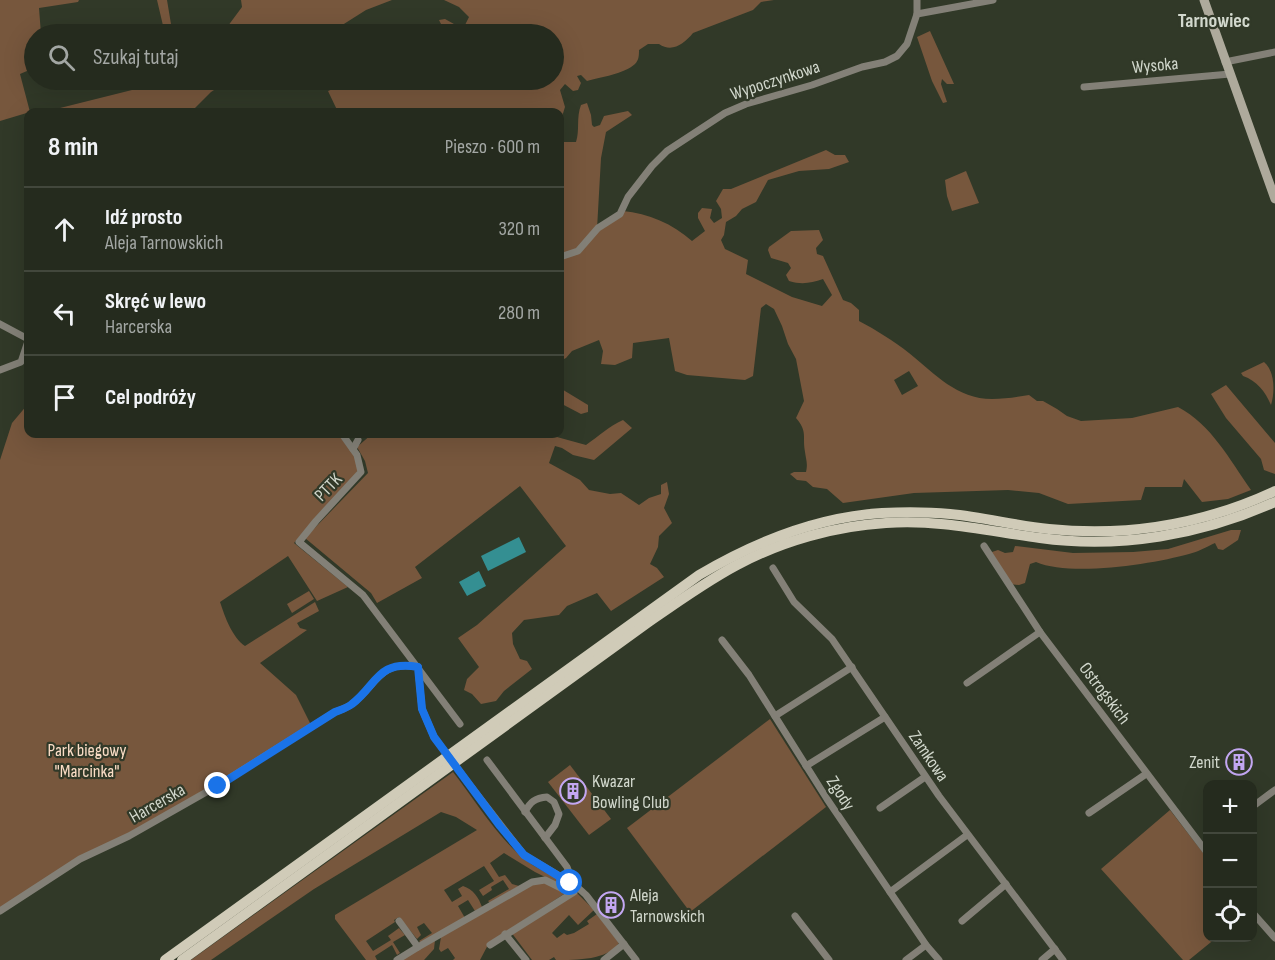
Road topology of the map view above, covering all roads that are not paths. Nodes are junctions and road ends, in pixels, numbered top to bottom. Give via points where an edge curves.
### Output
1 (917, 0) edge
2 (993, 0) edge
3 (1204, 0) edge
4 (917, 14) junction
5 (1275, 52) edge
6 (1225, 62) junction
7 (1230, 74) junction
8 (1084, 87) dead end
9 (1275, 199) edge
10 (564, 256) edge
11 (0, 324) edge
12 (24, 338) edge
13 (24, 353) edge
14 (0, 370) edge
15 (345, 438) edge
16 (358, 440) dead end
17 (353, 449) junction
18 (1275, 491) edge
19 (1275, 502) edge
20 (984, 546) dead end
21 (773, 568) dead end
22 (1040, 632) junction
23 (722, 640) dead end
24 (418, 667) junction
25 (852, 667) junction
26 (967, 683) dead end
27 (775, 716) junction
28 (885, 717) junction
29 (460, 724) dead end
30 (487, 760) dead end
31 (806, 766) junction
32 (1146, 774) junction
33 (925, 777) junction
34 (1275, 790) edge
35 (1257, 803) edge
36 (880, 808) dead end
37 (525, 812) junction
38 (1089, 813) dead end
39 (967, 835) junction
40 (545, 838) junction
41 (1203, 842) edge
42 (570, 883) junction
43 (1005, 884) junction
44 (579, 890) junction
45 (890, 892) junction
46 (571, 893) junction
47 (0, 911) edge
48 (795, 916) dead end
49 (1257, 918) edge
50 (399, 921) dead end
51 (962, 921) dead end
52 (505, 934) junction
53 (1275, 938) edge
54 (624, 944) junction
55 (490, 945) dead end
56 (926, 945) junction
57 (418, 947) junction
58 (1055, 949) junction
59 (825, 958) edge
60 (165, 960) edge
61 (182, 960) edge
62 (397, 960) edge
63 (526, 960) edge
64 (604, 960) edge
65 (636, 960) edge
66 (906, 960) edge
67 (939, 960) edge
68 (1042, 960) edge
69 (1063, 960) edge

1 - 4 street
2 - 4 street
3 - 6 main road
4 - 10 street, Wypoczynkowa via 907,44 897,56 746,104 725,113 667,151 628,197 620,214 598,228 578,251
5 - 6 street
6 - 7 main road
7 - 8 street, Wysoka
7 - 9 main road
11 - 12 street
13 - 14 street via 21,362
15 - 17 street, PTTK
16 - 17 street
17 - 24 street, PTTK via 361,472 299,542 363,595
18 - 60 main road via 1210,515 1151,528 1080,531 951,514 882,513 816,524 755,545 673,593
19 - 61 main road via 1195,530 1126,541 1078,541 944,524 886,523 832,531 763,553 704,584 655,618
20 - 22 street, Ostrogskich
21 - 25 street, Zamkowa via 794,602 832,639
22 - 26 street
22 - 32 street, Ostrogskich
23 - 27 street, Zgody
24 - 29 street
24 - 42 street, bridge via 422,709 434,737 524,855
24 - 47 street, Harcerska via 403,666 381,673 350,706 218,786 80,859
25 - 27 street
25 - 28 street, Zamkowa
27 - 31 street, Zgody
28 - 31 street
28 - 33 street, Zamkowa
30 - 37 street
31 - 45 street, Zgody
32 - 38 street
32 - 41 street, Ostrogskich
33 - 36 street
33 - 39 street, Zamkowa
34 - 35 street
37 - 40 street
37 - 40 street via 537,798 547,797 554,802 559,814
39 - 43 street, Zamkowa
39 - 45 street
40 - 42 street via 567,867
42 - 44 street
43 - 51 street
43 - 58 street, Zamkowa
44 - 46 street
44 - 54 street
45 - 56 street, Zgody
46 - 52 street
46 - 57 street via 550,881 532,882
48 - 59 street
49 - 53 street
50 - 57 street
52 - 55 street
52 - 63 street
54 - 64 street
54 - 65 street
56 - 66 street
56 - 67 street, Zgody
57 - 62 street
58 - 68 street
58 - 69 street, Zamkowa

